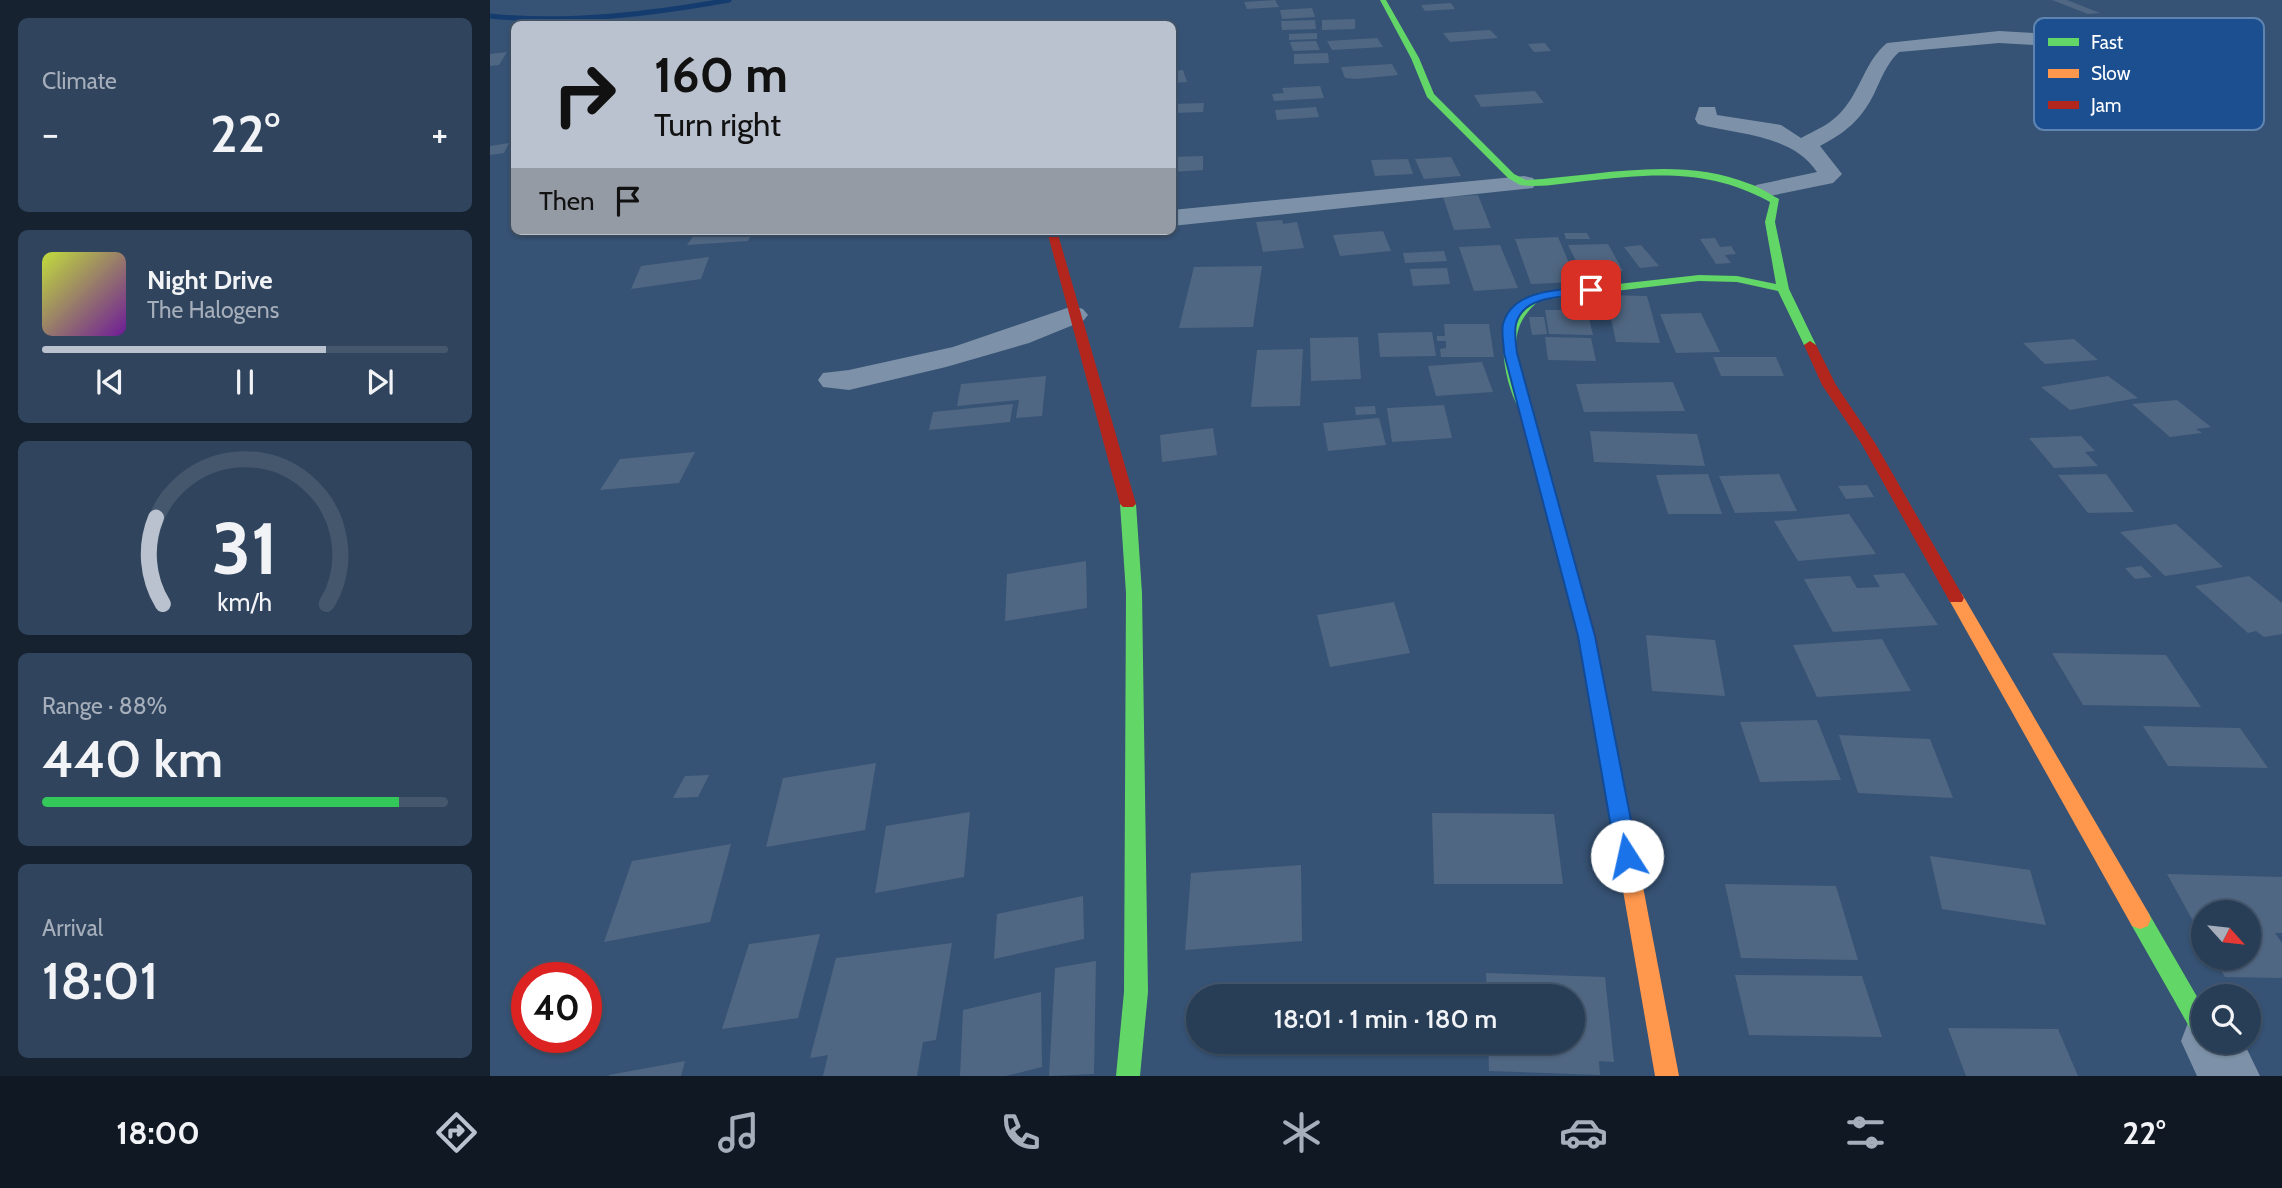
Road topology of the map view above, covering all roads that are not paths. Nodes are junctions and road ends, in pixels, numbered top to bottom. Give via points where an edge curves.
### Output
1 (1383, 0) edge
2 (2034, 39) edge
3 (1707, 112) dead end
4 (1813, 153) junction
5 (1524, 183) junction
6 (1765, 190) junction
7 (1176, 218) edge
8 (1053, 235) edge
9 (1783, 289) junction
10 (1073, 315) junction
11 (834, 380) dead end
12 (2191, 1008) edge
13 (2217, 1054) edge
14 (1128, 1076) edge
15 (1667, 1076) edge
16 (2230, 1076) edge

1 - 5 street via 1430,95 1511,176
2 - 4 street via 1999,37 1894,47 1884,54 1845,122 1807,144
3 - 4 street via 1706,119 1718,123 1773,130
4 - 6 street via 1830,174
5 - 6 street via 1700,175 1746,181
5 - 7 street
6 - 9 street via 1775,201 1770,222
8 - 10 street
9 - 12 street via 1829,385 1868,443
9 - 15 street via 1737,279 1699,278 1537,297 1522,305 1509,324 1510,353 1587,636
10 - 11 street via 995,346
10 - 14 street via 1129,509 1134,593 1136,992
13 - 16 street

